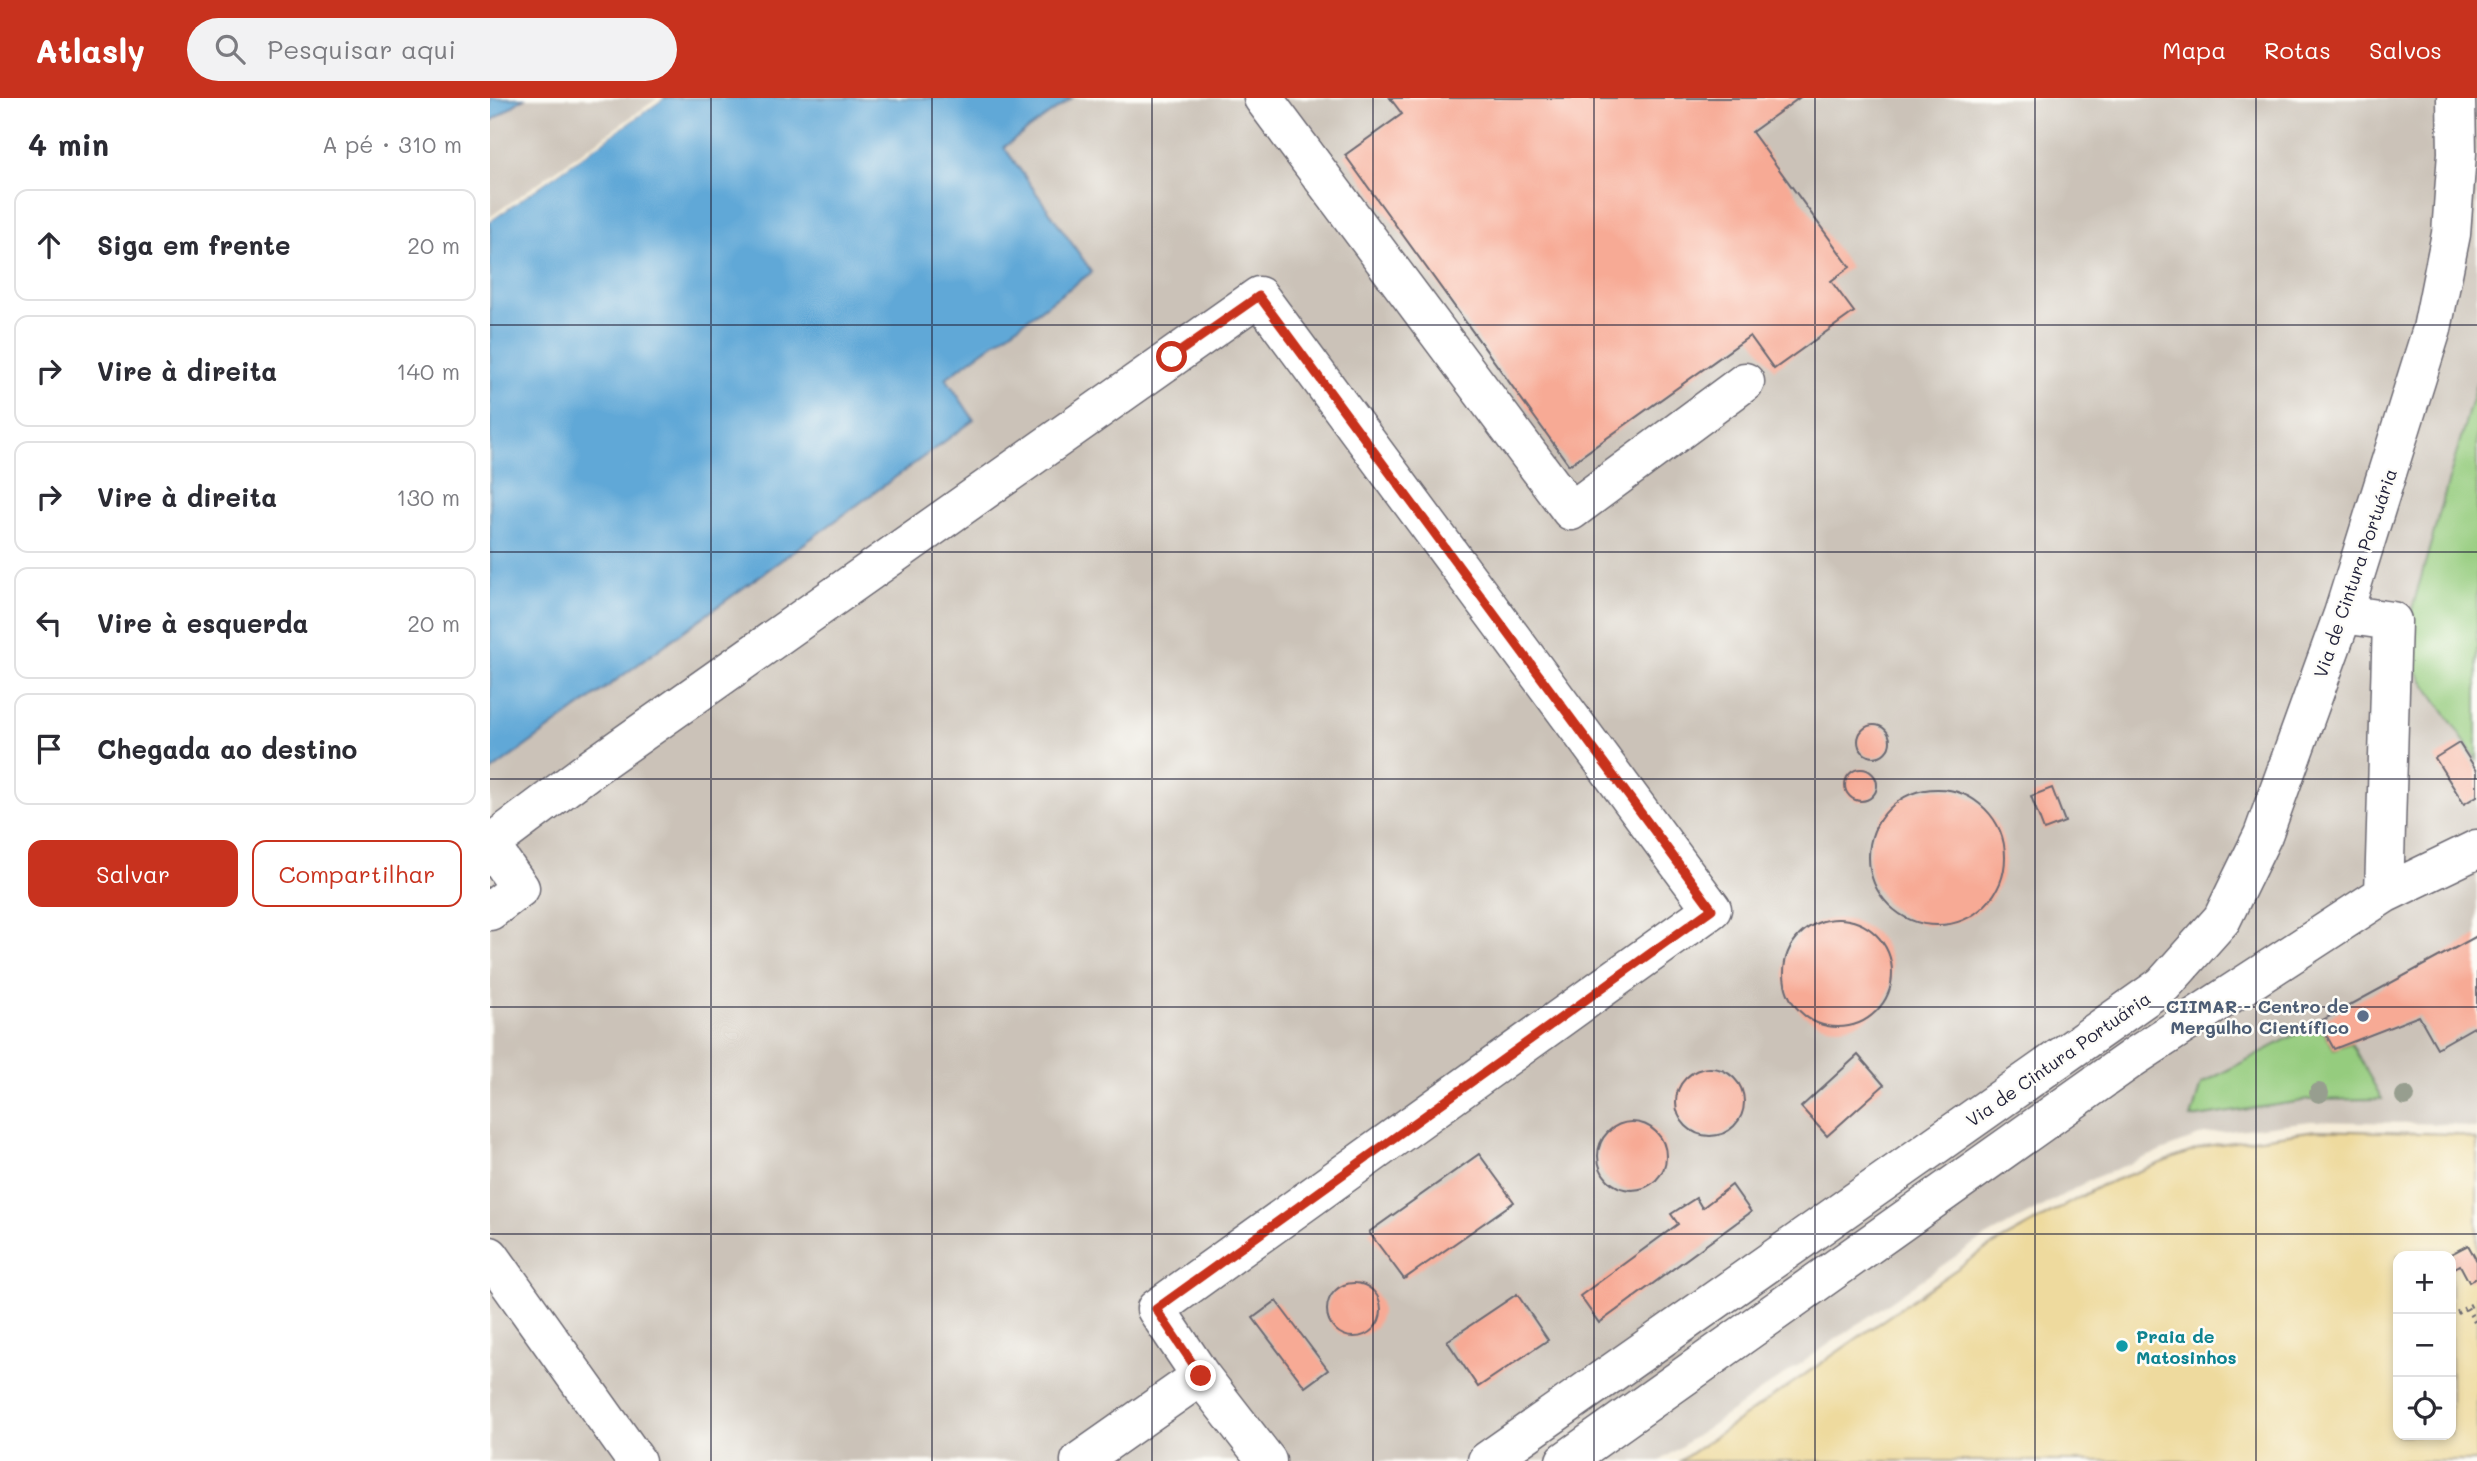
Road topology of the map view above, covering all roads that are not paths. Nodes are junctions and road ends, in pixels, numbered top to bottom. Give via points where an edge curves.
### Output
1 (1263, 98) edge
2 (2456, 98) edge
3 (1745, 382) dead end
4 (2343, 614) junction
5 (490, 845) edge
6 (2477, 849) edge
7 (2384, 894) junction
8 (490, 911) edge
9 (490, 1256) edge
10 (1201, 1376) junction
11 (636, 1461) edge
12 (1080, 1461) edge
13 (1267, 1461) edge
14 (1487, 1461) edge
15 (1565, 1461) edge

1 - 3 lane via 1571,511
2 - 4 lane, Via de Cintura Portuária via 2451,234 2432,328
4 - 7 lane via 2392,621
4 - 14 lane, Via de Cintura Portuária via 2263,835 2222,919 2163,985
5 - 8 lane via 520,888
5 - 10 lane via 593,766 1259,296 1712,909 1156,1309
6 - 7 lane
7 - 15 lane via 2134,1057
9 - 11 lane
10 - 12 lane
10 - 13 lane

